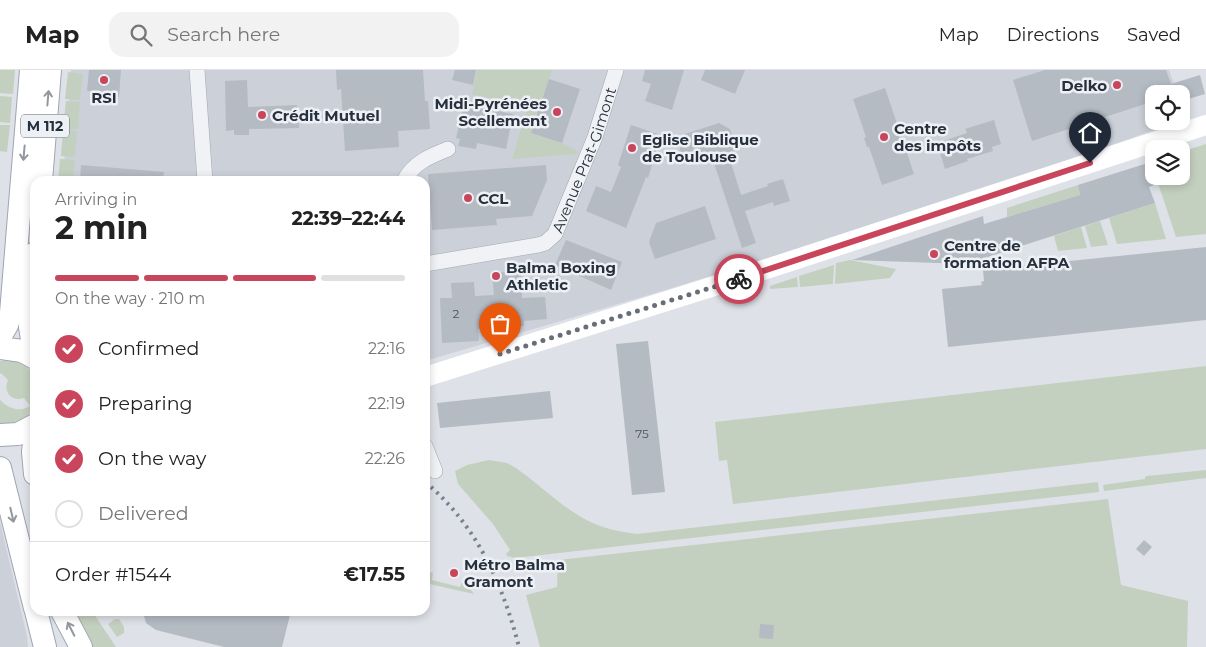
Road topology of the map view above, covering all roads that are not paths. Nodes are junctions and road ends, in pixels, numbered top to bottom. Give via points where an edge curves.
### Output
1 (31, 70) edge
2 (50, 70) edge
3 (197, 70) edge
4 (616, 70) edge
5 (1206, 125) edge
6 (448, 149) dead end
7 (41, 176) edge
8 (205, 176) edge
9 (406, 176) edge
10 (430, 263) edge
11 (0, 337) edge
12 (0, 348) edge
13 (30, 355) edge
14 (430, 374) edge
15 (30, 428) edge
16 (0, 435) edge
17 (430, 458) edge
18 (0, 468) edge
19 (435, 471) dead end
20 (30, 590) edge
21 (36, 616) edge
22 (65, 616) edge
23 (44, 647) edge
24 (81, 647) edge

1 -> 11 main road, M 112 via 11,313
7 -> 2 main road, M 112
3 - 8 street
4 - 10 street, Avenue Prat-Gimont via 595,137 555,234 538,245
5 - 14 street via 724,284
6 - 9 street via 414,166
12 - 13 main road
15 - 16 main road via 18,434
17 - 19 street
18 -> 20 main road
21 - 23 main road
24 -> 22 main road

